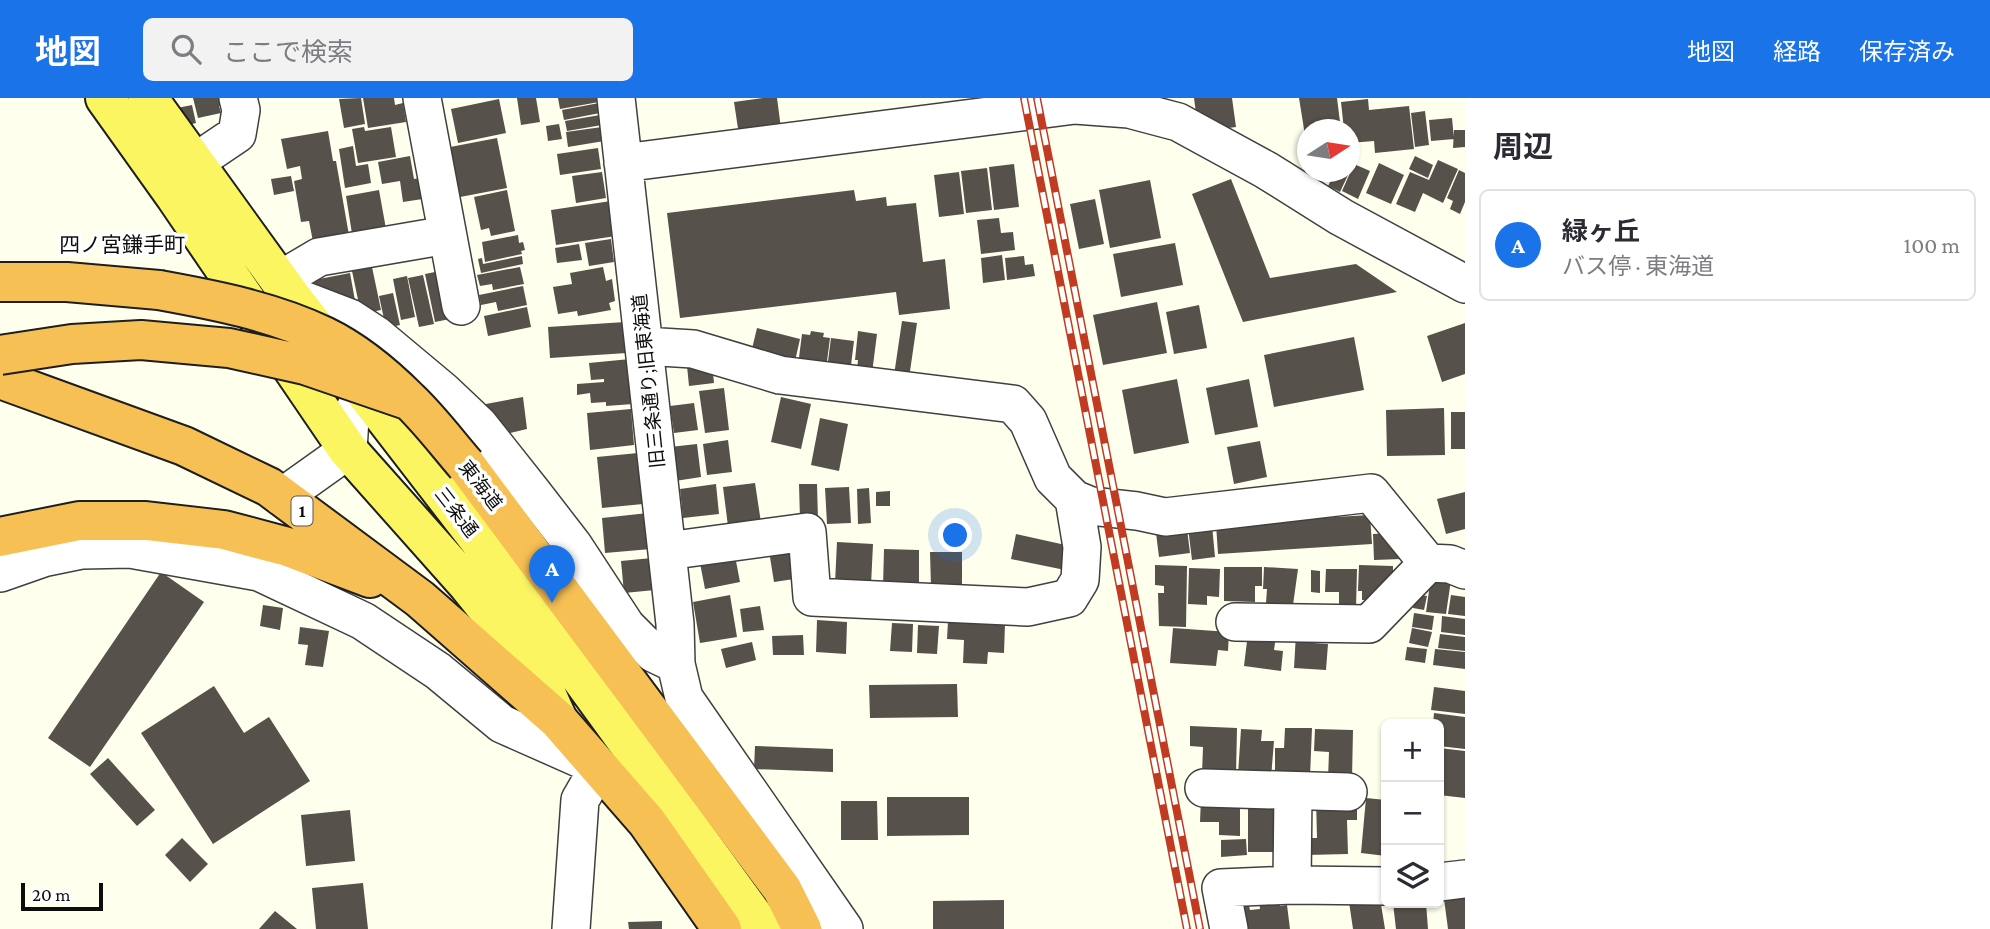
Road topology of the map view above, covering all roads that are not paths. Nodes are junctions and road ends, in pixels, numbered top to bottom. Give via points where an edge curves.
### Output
1 (105, 98) edge
2 (148, 98) edge
3 (238, 98) edge
4 (422, 98) edge
5 (616, 98) edge
6 (1135, 103) edge
7 (623, 163) junction
8 (196, 166) junction
9 (447, 235) junction
10 (0, 282) edge
11 (1465, 284) edge
12 (285, 287) junction
13 (461, 306) dead end
14 (643, 346) junction
15 (0, 355) edge
16 (0, 379) edge
17 (364, 392) junction
18 (410, 401) junction
19 (348, 450) junction
20 (282, 497) junction
21 (1074, 499) junction
22 (0, 537) edge
23 (667, 551) junction
24 (1428, 563) junction
25 (1465, 570) edge
26 (0, 573) edge
27 (420, 599) junction
28 (1235, 622) dead end
29 (680, 681) junction
30 (558, 720) junction
31 (599, 767) junction
32 (1204, 788) dead end
33 (1293, 791) junction
34 (1348, 792) dead end
35 (1465, 879) edge
36 (1444, 881) edge
37 (1292, 885) junction
38 (1381, 886) edge
39 (782, 889) junction
40 (571, 929) edge
41 (722, 929) edge
42 (763, 929) edge
43 (802, 929) edge
44 (816, 929) edge
45 (844, 929) edge
46 (1229, 929) edge

1 - 19 main road, 三条通
2 - 8 main road, 三条通
3 - 8 street via 237,134
4 - 9 street
5 - 7 street, 旧三条通り;旧東海道
6 - 7 street via 1075,105
6 - 11 street via 1178,121
7 - 14 street, 旧三条通り;旧東海道
8 - 12 main road, 三条通
9 - 12 street via 319,257
9 - 13 street
10 - 18 highway, 東海道, bridge via 159,290 283,319 325,336 368,364
12 - 17 main road, 三条通
12 - 29 street via 368,330 479,425 573,545 625,626
14 - 21 street via 693,349 780,375 1013,404 1028,421 1053,478
14 - 23 street, 旧三条通り;旧東海道
15 - 18 highway, bridge via 141,340 229,348 305,365
16 - 20 highway, 1 via 184,446
17 - 19 street via 350,418
17 - 42 main road, 三条通 via 509,579
18 - 39 highway, 東海道, bridge via 466,465
19 - 20 street
19 - 30 main road, 三条通 via 535,668
20 - 27 highway, 1
21 - 23 street via 1082,547 1080,580 1069,598 1028,607 811,597 807,532
21 - 24 street via 1091,506 1165,517 1371,493
22 - 27 highway via 79,521 146,521 224,530 288,547
23 - 29 street, 旧三条通り;旧東海道
24 - 25 street
24 - 28 street via 1369,624
26 - 31 street via 82,550 130,549 259,572 363,621 438,671 502,724
27 - 30 highway, 1
29 - 45 street
30 - 31 highway, 1
31 - 40 street via 580,800
31 - 41 highway, 1 via 646,822
32 - 33 street
33 - 34 street
33 - 37 street
35 - 36 street
37 - 38 street
37 - 46 street via 1221,888
39 - 43 highway, 東海道
39 - 44 highway

